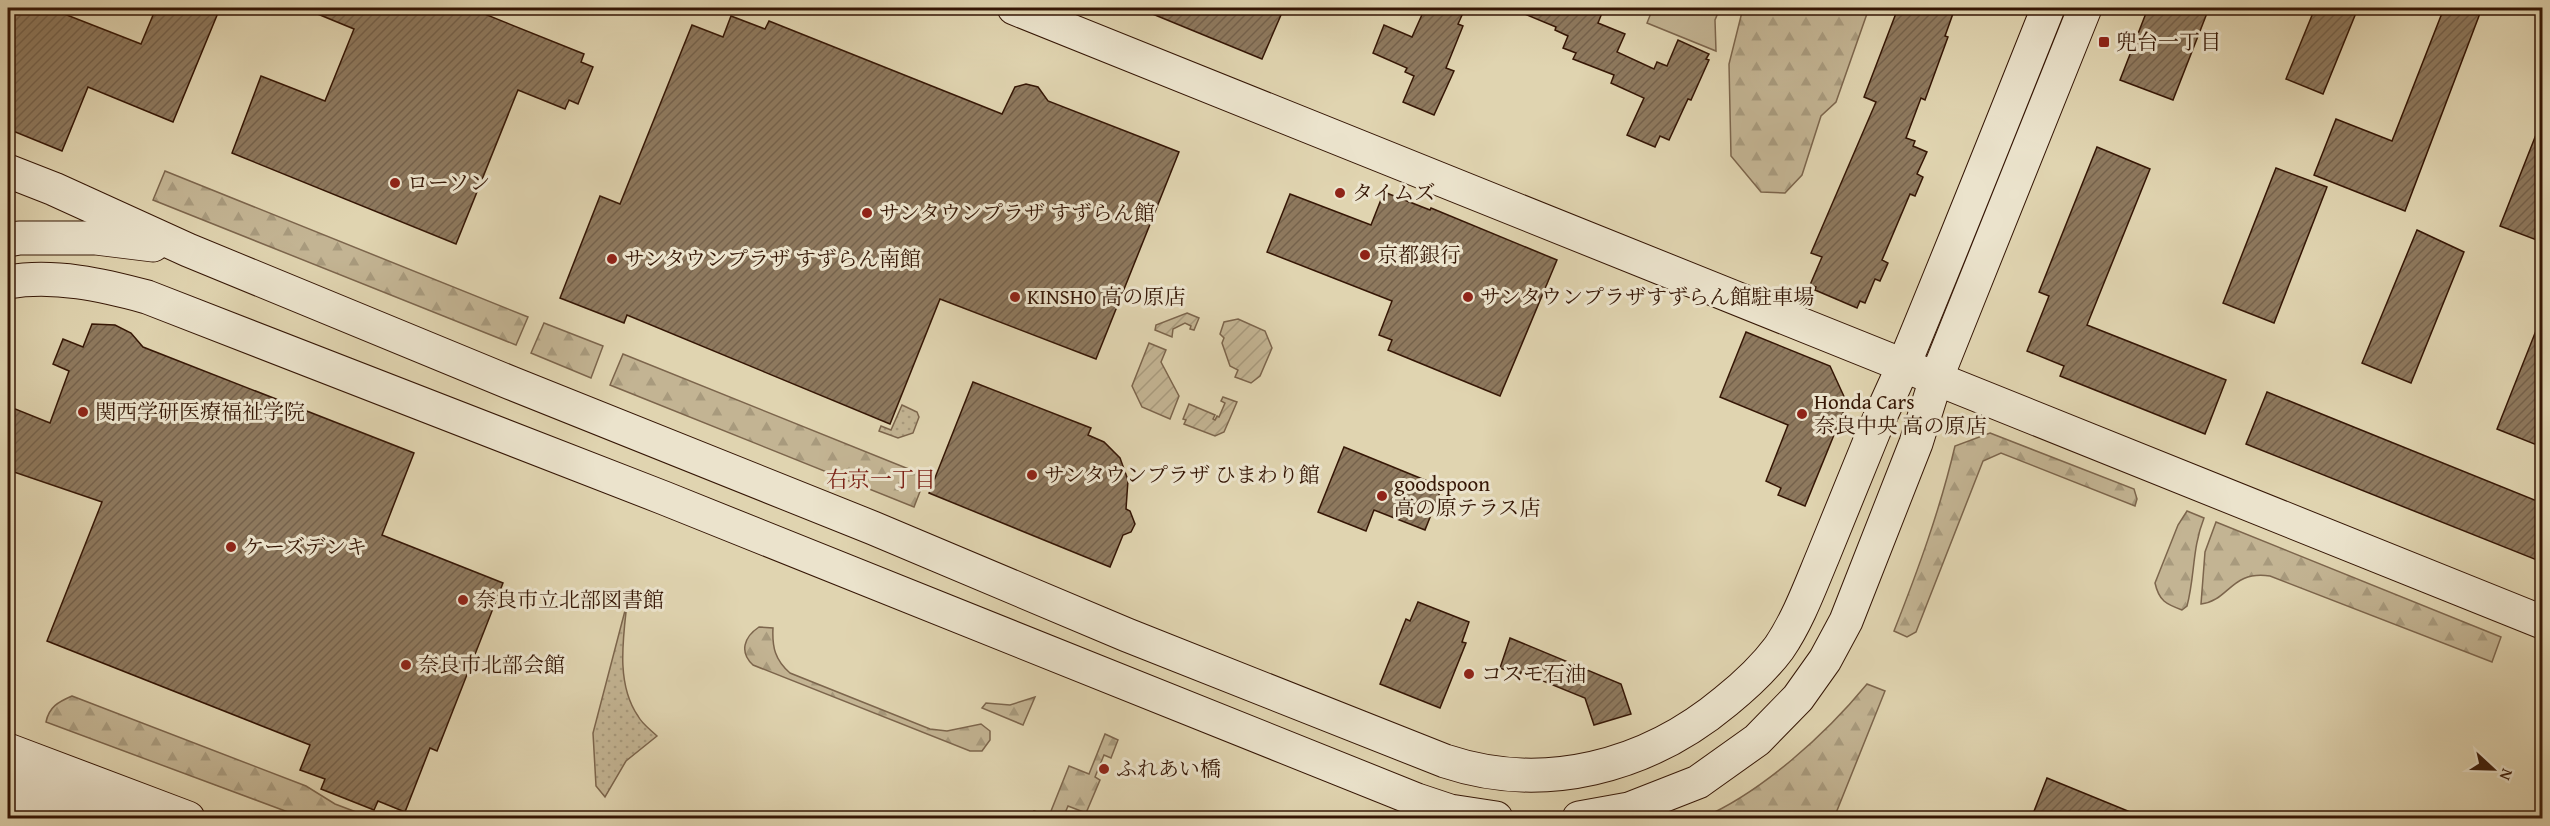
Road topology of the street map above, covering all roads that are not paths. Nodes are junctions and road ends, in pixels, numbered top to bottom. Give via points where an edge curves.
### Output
1 (1014, 8) edge
2 (2048, 8) edge
3 (2085, 8) edge
4 (8, 171) edge
5 (8, 240) edge
6 (188, 250) junction
7 (8, 282) edge
8 (1904, 365) junction
9 (1936, 379) junction
10 (2542, 622) edge
11 (8, 750) edge
12 (8, 778) edge
13 (8, 808) edge
14 (35, 819) edge
15 (121, 819) edge
16 (188, 819) edge
17 (1496, 819) edge
18 (1579, 819) edge

1 - 8 street
2 - 8 street
3 - 9 street
4 - 6 street
5 - 6 street via 96,238
6 - 8 street via 1128,635 1445,760 1475,770 1533,776 1587,771 1646,753 1702,720 1763,667 1794,622
7 - 17 street via 77,282 147,297 675,502 1417,800
8 - 9 street
9 - 10 street
9 - 18 street via 1913,453 1846,621 1798,698 1756,740 1698,782 1629,809
11 - 16 street
12 - 15 street
13 - 14 street

